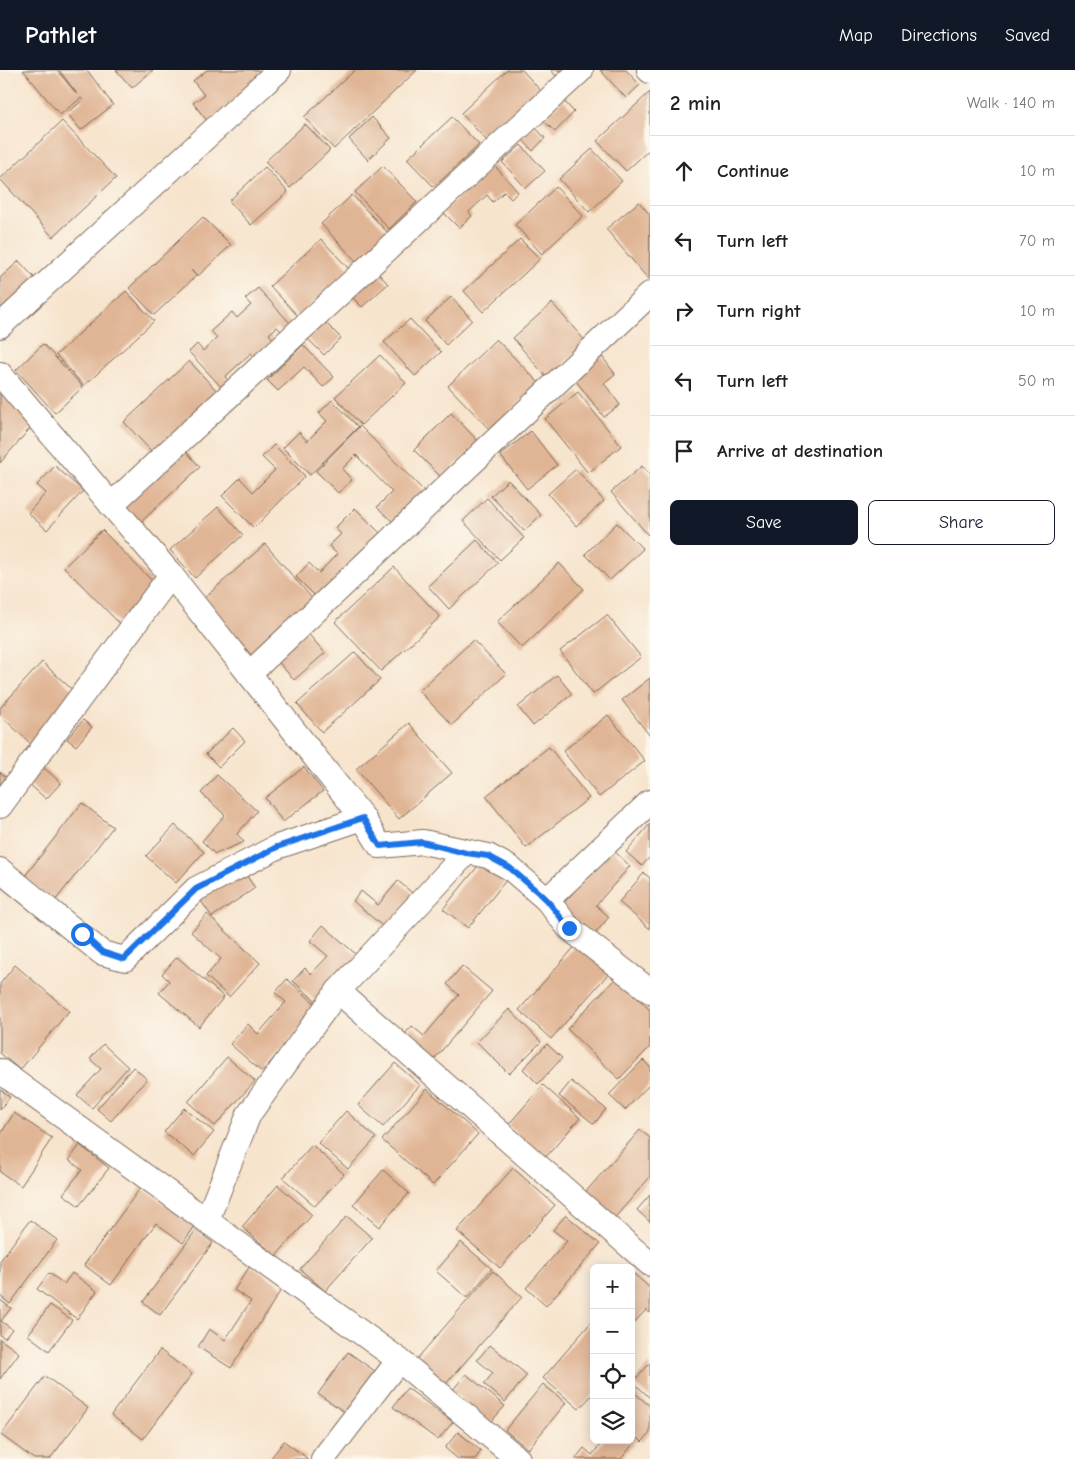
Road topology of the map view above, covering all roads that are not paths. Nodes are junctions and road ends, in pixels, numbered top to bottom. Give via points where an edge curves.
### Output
1 (279, 70) edge
2 (581, 70) edge
3 (650, 294) edge
4 (0, 326) edge
5 (0, 374) edge
6 (111, 505) junction
7 (171, 574) junction
8 (249, 674) junction
9 (650, 802) edge
10 (0, 806) edge
11 (363, 818) junction
12 (466, 853) junction
13 (0, 870) edge
14 (547, 900) junction
15 (338, 991) junction
16 (650, 991) edge
17 (0, 1072) edge
18 (207, 1220) junction
19 (650, 1264) edge
20 (399, 1360) junction
21 (323, 1459) edge
22 (518, 1459) edge

1 - 4 street
2 - 6 street
3 - 8 street
5 - 6 street
6 - 7 street
7 - 8 street
7 - 10 street
8 - 11 street
9 - 14 street
11 - 12 street via 380,846 422,842
11 - 13 street via 277,847 196,889 124,959 102,952
12 - 14 street via 488,856 510,868
12 - 15 street
14 - 16 street via 569,928
15 - 18 street via 249,1114
15 - 19 street
17 - 18 street
18 - 20 street
20 - 21 street
20 - 22 street

